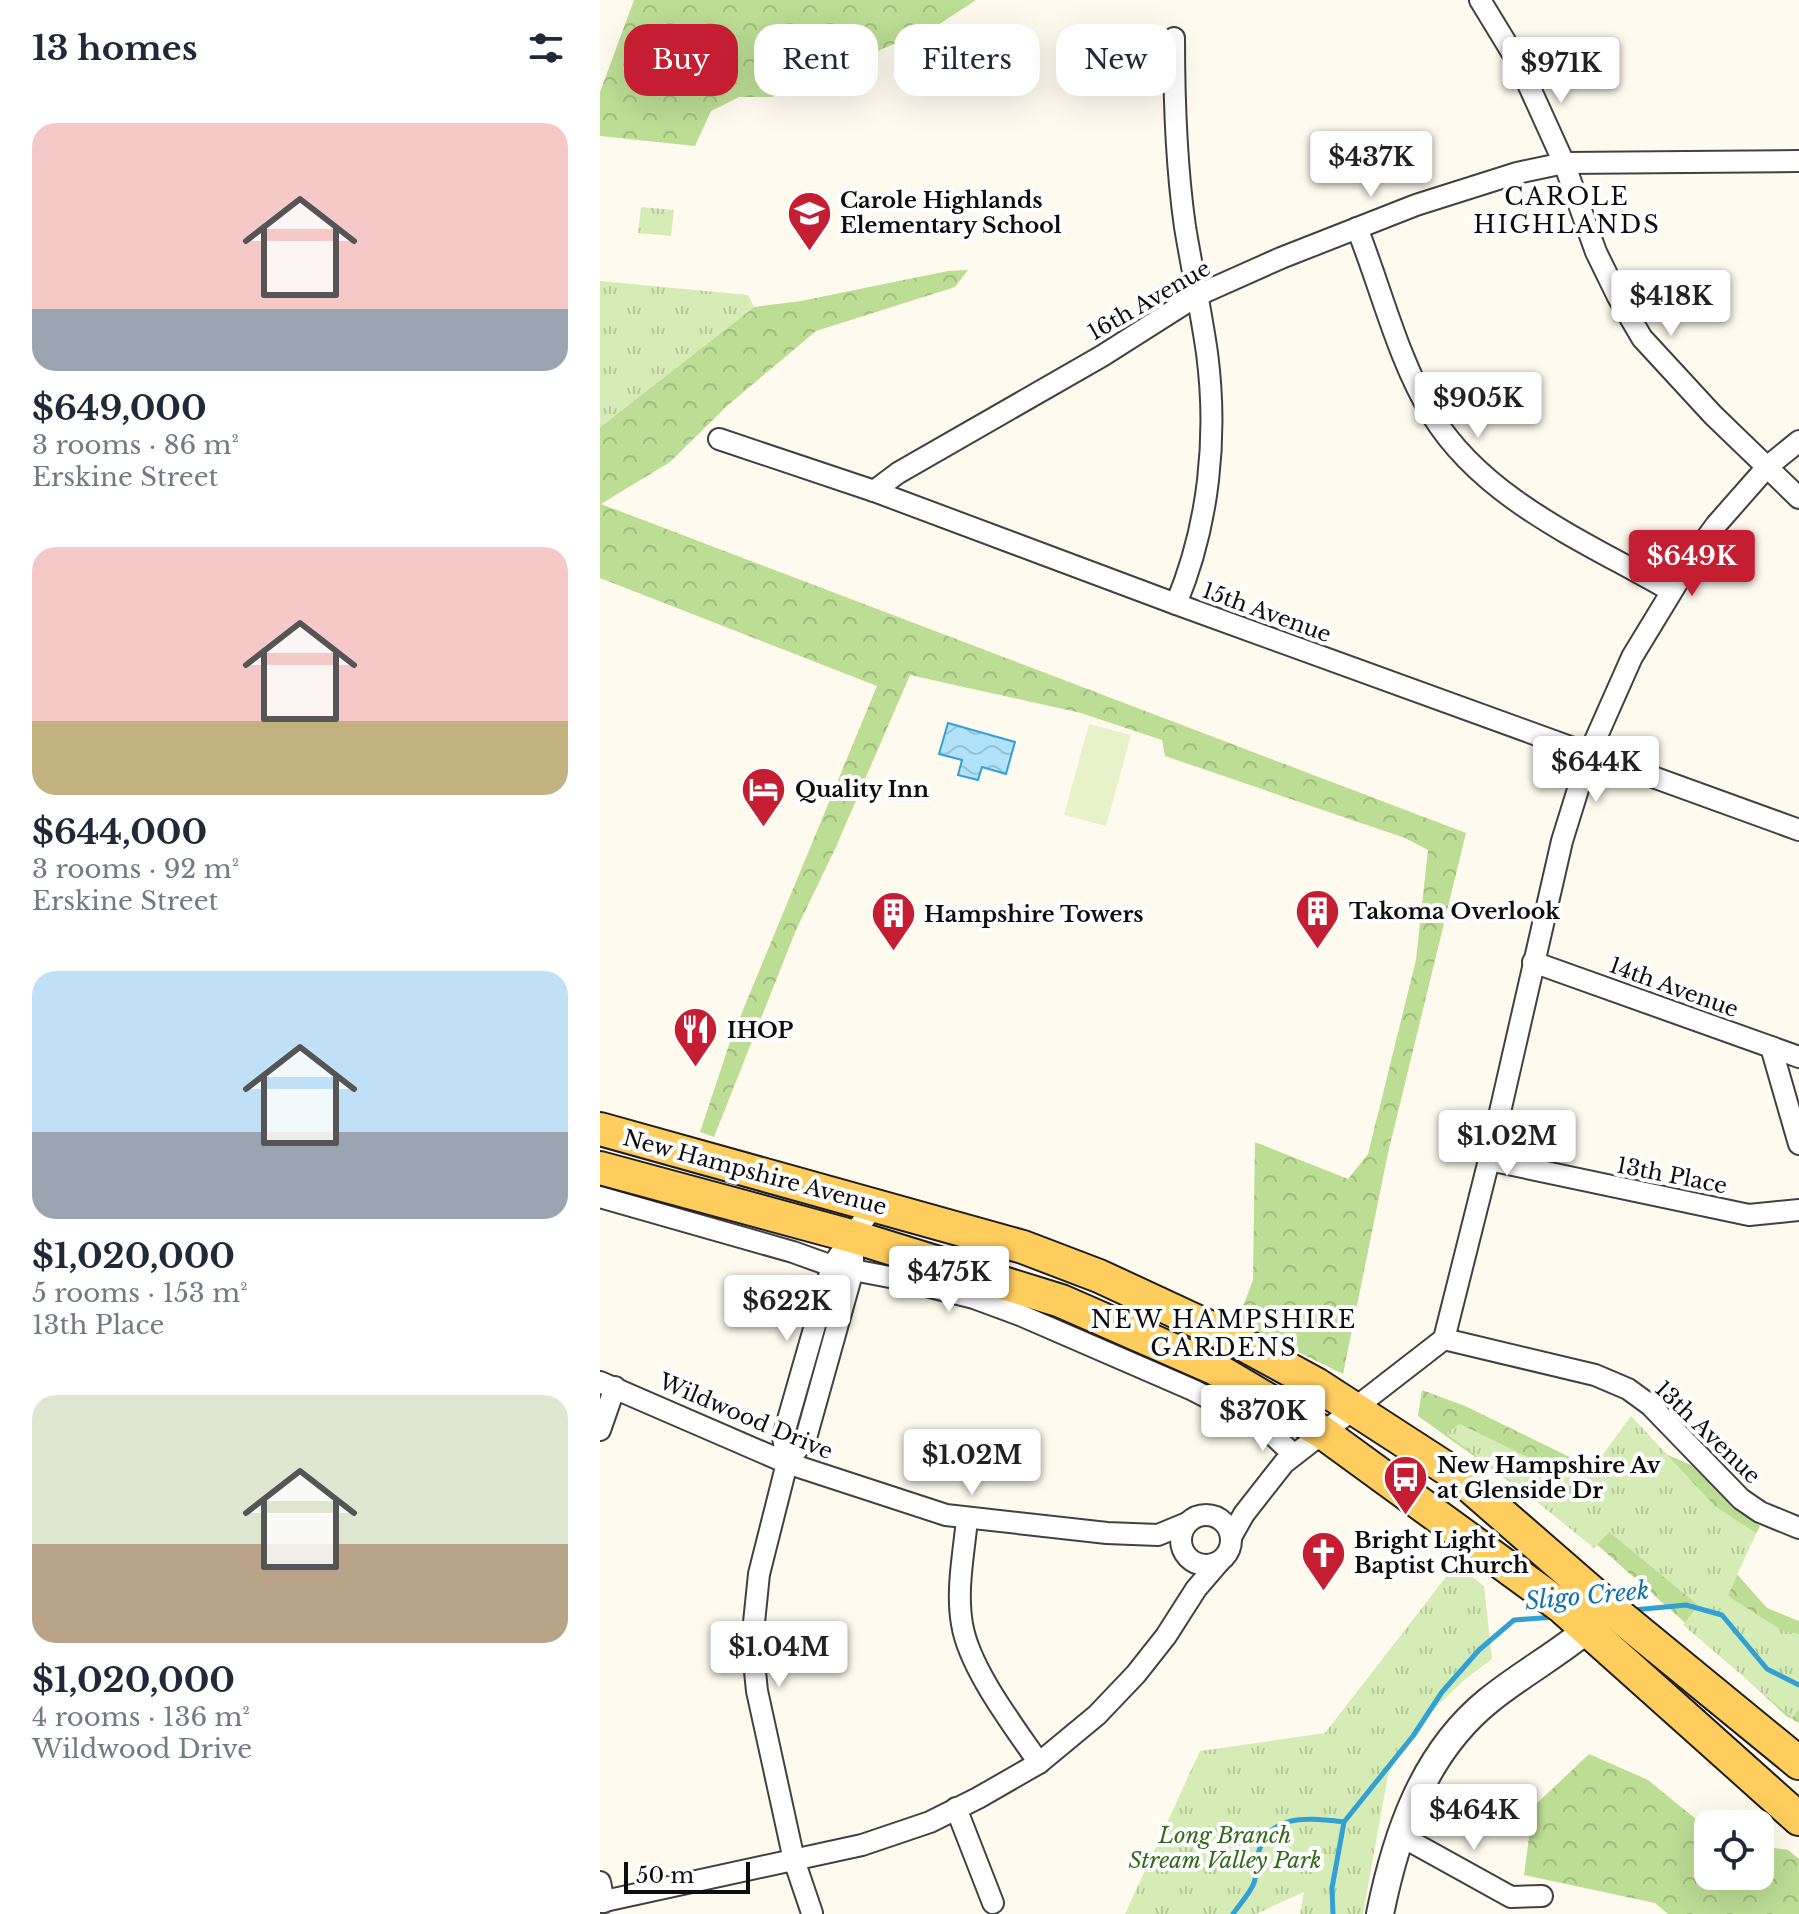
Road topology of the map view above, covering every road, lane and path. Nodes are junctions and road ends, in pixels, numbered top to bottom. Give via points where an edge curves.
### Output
1 (1480, 0) edge
2 (1175, 96) edge
3 (1799, 161) edge
4 (1564, 163) junction
5 (1357, 228) junction
6 (1198, 295) junction
7 (719, 439) dead end
8 (1799, 441) edge
9 (1767, 467) junction
10 (874, 491) junction
11 (1799, 498) edge
12 (1671, 591) junction
13 (1176, 604) junction
14 (1589, 754) junction
15 (1799, 830) edge
16 (1533, 962) junction
17 (1771, 1047) junction
18 (1799, 1057) edge
19 (600, 1129) edge
20 (1799, 1144) edge
21 (1489, 1160) junction
22 (600, 1168) edge
23 (600, 1197) edge
24 (874, 1205) junction
25 (1799, 1210) edge
26 (851, 1236) junction
27 (832, 1266) junction
28 (853, 1270) junction
29 (1444, 1339) junction
30 (608, 1384) edge
31 (1352, 1409) junction
32 (600, 1430) edge
33 (1322, 1432) junction
34 (1294, 1455) junction
35 (787, 1463) junction
36 (967, 1519) junction
37 (1187, 1523) junction
38 (1799, 1528) edge
39 (1227, 1529) junction
40 (1158, 1535) junction
41 (1188, 1556) junction
42 (1220, 1561) junction
43 (1196, 1589) junction
44 (1598, 1627) junction
45 (1039, 1763) junction
46 (1799, 1763) edge
47 (956, 1808) junction
48 (1799, 1819) edge
49 (1399, 1835) junction
50 (794, 1860) junction
51 (601, 1895) edge
52 (1542, 1896) dead end
53 (993, 1903) dead end
54 (812, 1913) edge
55 (1380, 1914) edge

1 - 4 street via 1519,64
2 - 6 street via 1176,150
3 - 4 street, 16th Avenue
4 - 5 street, 16th Avenue via 1517,173
4 - 9 street via 1596,252 1642,338
5 - 6 street, 16th Avenue
5 - 12 street via 1416,384 1462,454 1509,496
6 - 10 street, 16th Avenue
6 - 13 street via 1211,403 1208,477 1196,551
7 - 10 street, 15th Avenue
8 - 9 street
9 - 11 street
9 - 12 street via 1716,525
10 - 13 street, 15th Avenue
12 - 14 street via 1632,657
13 - 14 street, 15th Avenue
14 - 15 street, 15th Avenue
14 - 16 street
16 - 17 street, 14th Avenue
16 - 21 street
17 - 18 street, 14th Avenue
17 - 20 street
19 - 24 main road, New Hampshire Avenue
21 - 25 street, 13th Place via 1749,1215
21 - 29 street
22 - 26 main road, New Hampshire Avenue
23 - 27 street
24 - 26 street
24 - 31 main road, New Hampshire Avenue via 1023,1247 1099,1276 1224,1334
26 - 27 street
26 - 28 street
26 - 33 main road, New Hampshire Avenue via 1061,1301 1214,1368
27 - 28 street
27 - 35 street via 783,1437
28 - 34 street via 974,1298 1020,1315 1193,1390 1253,1421
28 - 35 street via 806,1438
29 - 31 street
29 - 38 street, 13th Avenue via 1595,1375 1628,1389 1741,1499
30 - 32 street
30 - 35 street, Wildwood Drive
31 - 33 street
31 - 44 main road, New Hampshire Avenue via 1458,1476 1561,1565
33 - 34 street
33 - 44 main road, New Hampshire Avenue
34 - 39 street
35 - 36 street, Wildwood Drive
35 - 50 street via 759,1574 752,1642 757,1691
36 - 40 street, Wildwood Drive
36 - 45 street via 960,1599 970,1655
37 - 39 street via 1208,1516
37 - 40 street, Wildwood Drive
37 - 41 street via 1181,1541
39 - 42 street via 1226,1556
40 - 41 street, Wildwood Drive
41 - 42 street via 1211,1564
41 - 43 street
42 - 43 street
43 - 45 street via 1136,1674
44 - 46 main road, New Hampshire Avenue
44 - 48 main road, New Hampshire Avenue
44 - 49 street via 1464,1724 1414,1797
45 - 47 street
47 - 50 street via 862,1845
47 - 53 street
49 - 52 street via 1511,1897
49 - 55 street
50 - 51 street
50 - 54 street

